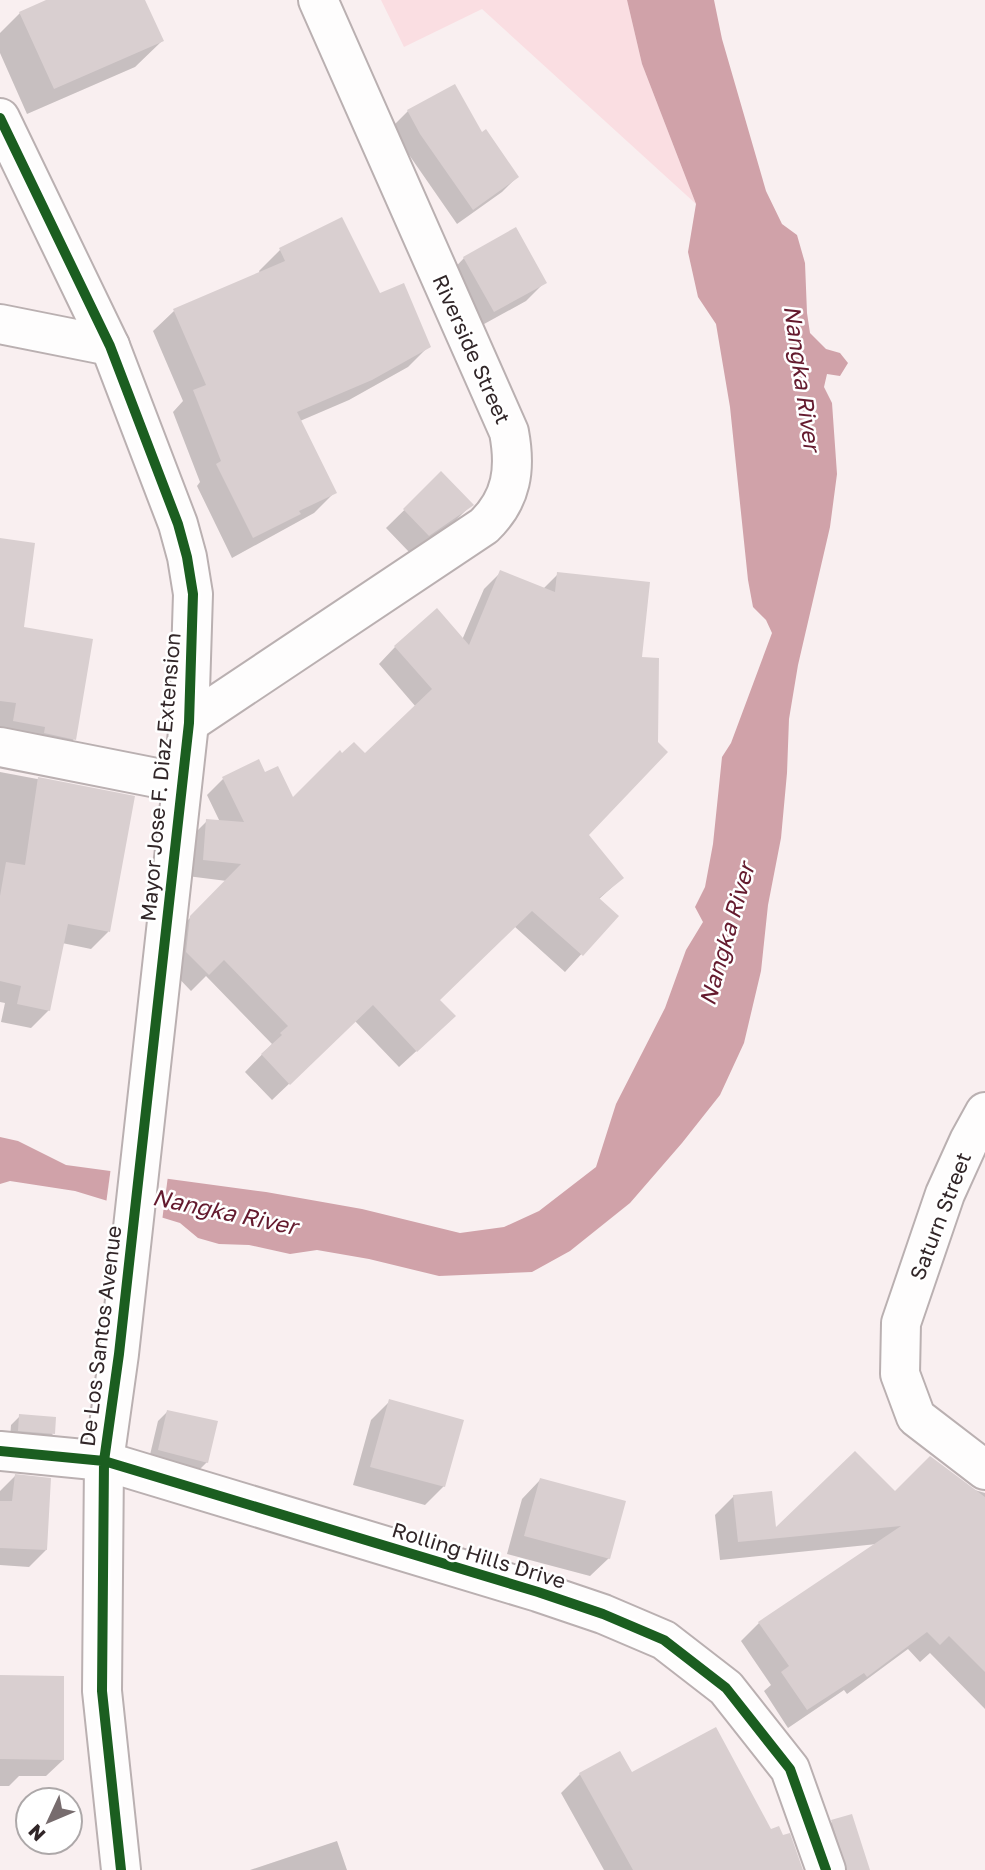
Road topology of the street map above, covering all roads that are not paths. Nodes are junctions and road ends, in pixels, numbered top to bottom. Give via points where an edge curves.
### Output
1 (318, 0) edge
2 (0, 118) edge
3 (0, 324) edge
4 (110, 345) junction
5 (189, 723) junction
6 (0, 747) edge
7 (182, 783) junction
8 (161, 975) joint
9 (985, 1112) edge
10 (0, 1451) edge
11 (104, 1461) junction
12 (985, 1470) edge
13 (121, 1870) edge
14 (826, 1870) edge

1 - 5 street, Riverside Street via 509,432 511,482 502,506 484,526
2 - 4 street, Mayor Jose F. Diaz Extension
3 - 4 street
4 - 5 street, Mayor Jose F. Diaz Extension via 187,557 194,621
5 - 7 street, Mayor Jose F. Diaz Extension
6 - 7 street
7 - 8 street, Mayor Jose F. Diaz Extension
8 - 11 street, De Los Santos Avenue
9 - 12 street, Saturn Street via 945,1194 901,1323 900,1374 916,1417
10 - 11 street, Rolling Hills Drive
11 - 13 street, De Los Santos Avenue via 102,1691
11 - 14 street, Rolling Hills Drive via 538,1592 664,1640 726,1688 790,1769

